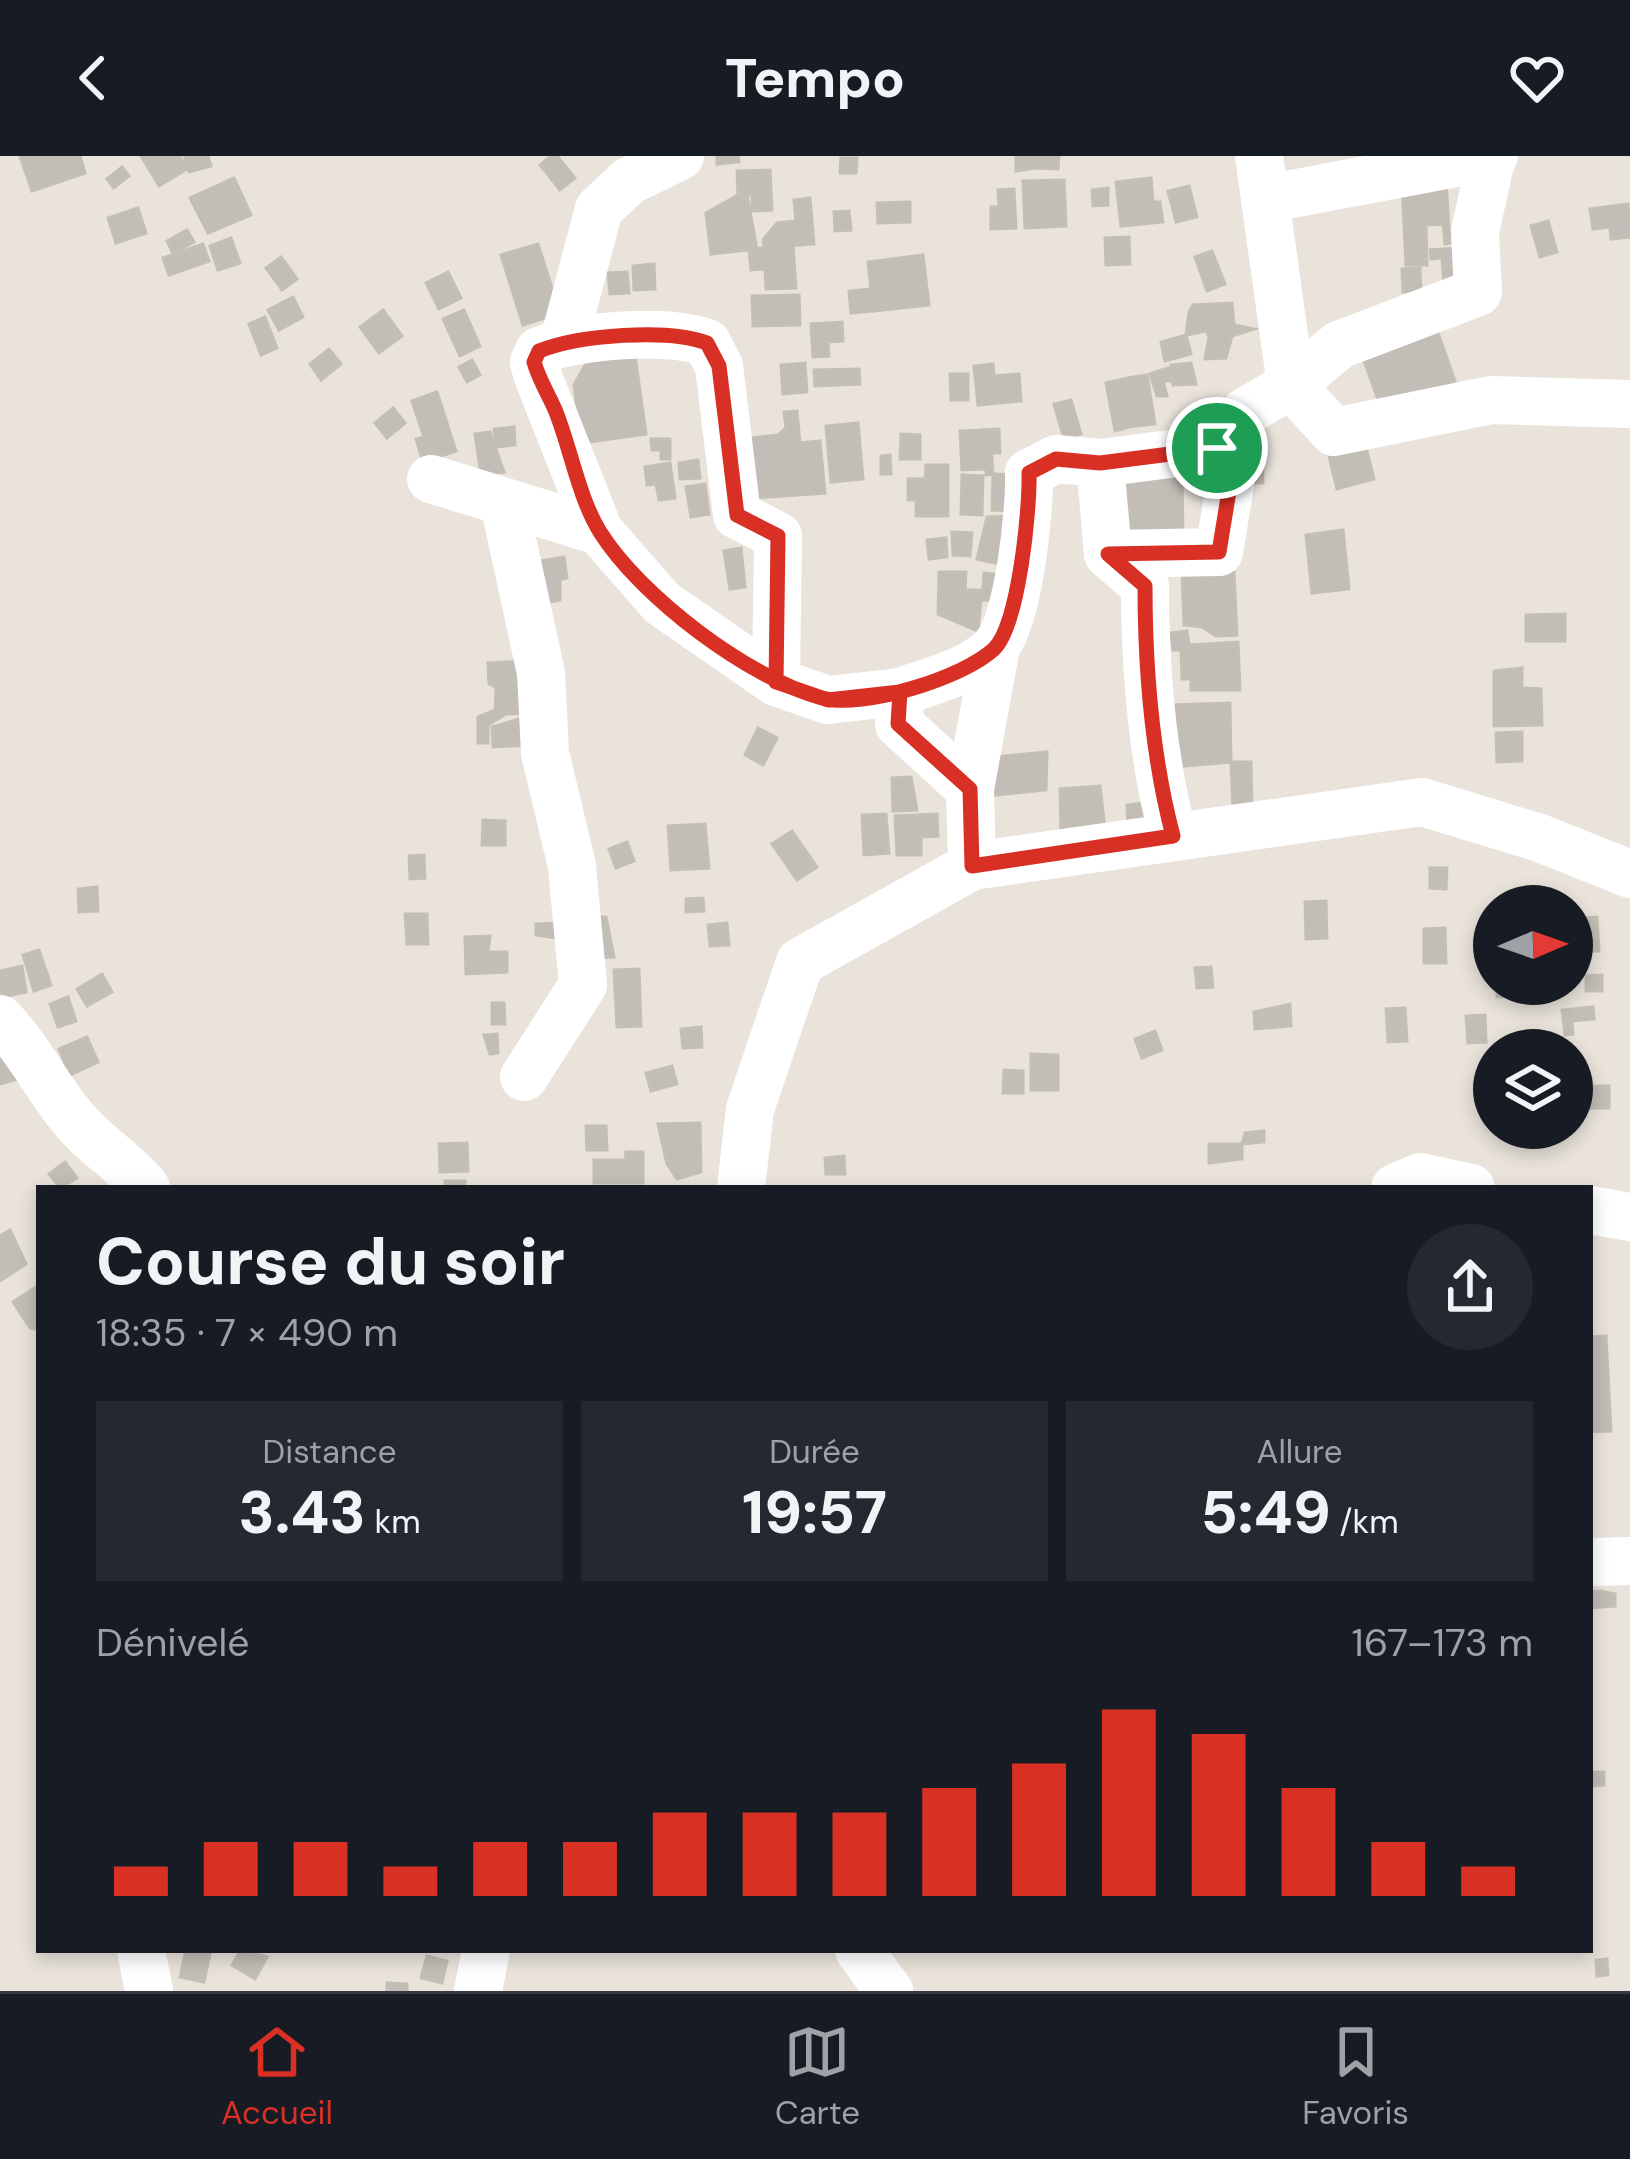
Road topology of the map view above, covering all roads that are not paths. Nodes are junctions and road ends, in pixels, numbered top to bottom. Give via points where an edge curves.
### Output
1 (680, 156) edge
2 (1493, 157) edge
3 (1262, 178) edge
4 (564, 341) junction
5 (1291, 385) junction
6 (1630, 404) edge
7 (1217, 448) junction
8 (1100, 463) junction
9 (431, 479) dead end
10 (503, 503) junction
11 (599, 531) junction
12 (1108, 554) junction
13 (996, 647) junction
14 (776, 682) junction
15 (900, 692) junction
16 (970, 789) junction
17 (1173, 836) junction
18 (972, 866) junction
19 (1630, 874) edge
20 (0, 1019) edge
21 (524, 1077) dead end
22 (144, 1185) edge
23 (741, 1185) edge
24 (1402, 1185) edge
25 (1456, 1185) edge
26 (1593, 1211) edge
27 (1630, 1217) edge
28 (1630, 1561) edge
29 (1593, 1562) edge
30 (142, 1953) edge
31 (485, 1953) edge
32 (861, 1953) edge
33 (148, 1991) edge
34 (478, 1991) edge
35 (889, 1991) edge

1 - 4 street via 629,182 599,209
2 - 3 street via 1321,184
2 - 5 street via 1474,232 1478,292 1339,345
3 - 5 street
4 - 11 street via 539,351 534,362
4 - 14 street via 687,335 707,343 719,366 737,515 778,536
5 - 6 street via 1334,432 1491,400
5 - 7 street via 1246,412
7 - 8 street
7 - 12 street via 1231,479 1219,552
8 - 12 street
8 - 13 street via 1056,459 1029,473 1030,508
9 - 10 street
10 - 11 street
10 - 21 street via 541,673 545,753 572,866 583,985
11 - 14 street via 662,603
12 - 17 street via 1145,586 1145,656
13 - 15 street
13 - 16 street
14 - 15 street via 828,700
15 - 16 street via 898,724
16 - 18 street
17 - 18 street
17 - 19 street via 1422,802
18 - 23 street via 800,962 749,1109
20 - 22 street via 80,1126
24 - 25 street via 1420,1178
26 - 27 street
28 - 29 street
30 - 33 street
31 - 34 street
32 - 35 street

